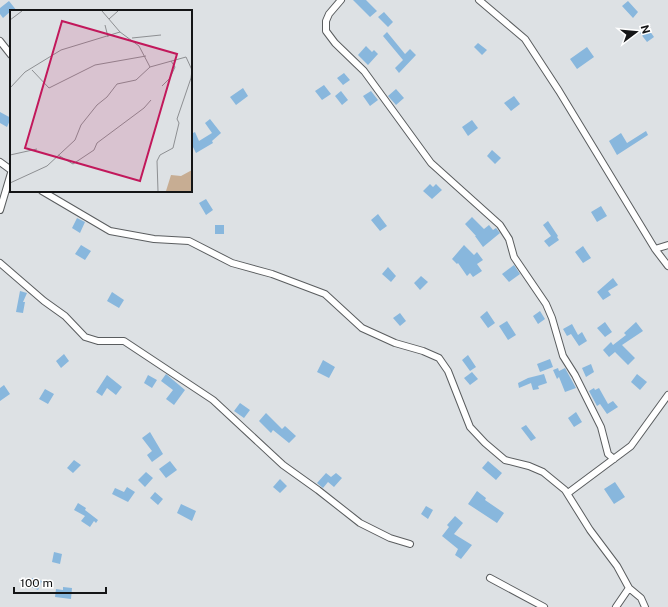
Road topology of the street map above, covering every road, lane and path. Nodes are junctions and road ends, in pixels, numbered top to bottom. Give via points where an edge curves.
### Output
1 (341, 0) edge
2 (479, 0) edge
3 (0, 41) edge
4 (10, 54) edge
5 (0, 162) edge
6 (10, 169) edge
7 (10, 176) edge
8 (44, 192) edge
9 (0, 210) edge
10 (668, 245) edge
11 (655, 249) junction
12 (0, 263) edge
13 (668, 266) edge
14 (668, 395) edge
15 (614, 459) junction
16 (568, 493) junction
17 (410, 544) dead end
18 (490, 578) dead end
19 (629, 588) junction
20 (544, 607) edge
21 (616, 607) edge
22 (644, 607) edge

1 - 15 street via 329,14 326,31 364,71 428,159 500,225 509,239 514,257 546,304 563,356 575,374 600,427 608,454
2 - 11 street via 525,39
3 - 4 street
5 - 6 street
7 - 9 street
8 - 16 street via 110,231 154,239 189,241 232,263 272,274 320,292 339,305 362,328 439,358 448,371 470,427 485,443 505,460 543,472
10 - 11 street
11 - 13 street
12 - 17 street via 65,316 86,337 98,341 124,341 214,400 283,465 360,523 390,538
14 - 15 street via 630,446
15 - 16 street
16 - 19 street
18 - 20 street
19 - 21 street
19 - 22 street via 641,598

